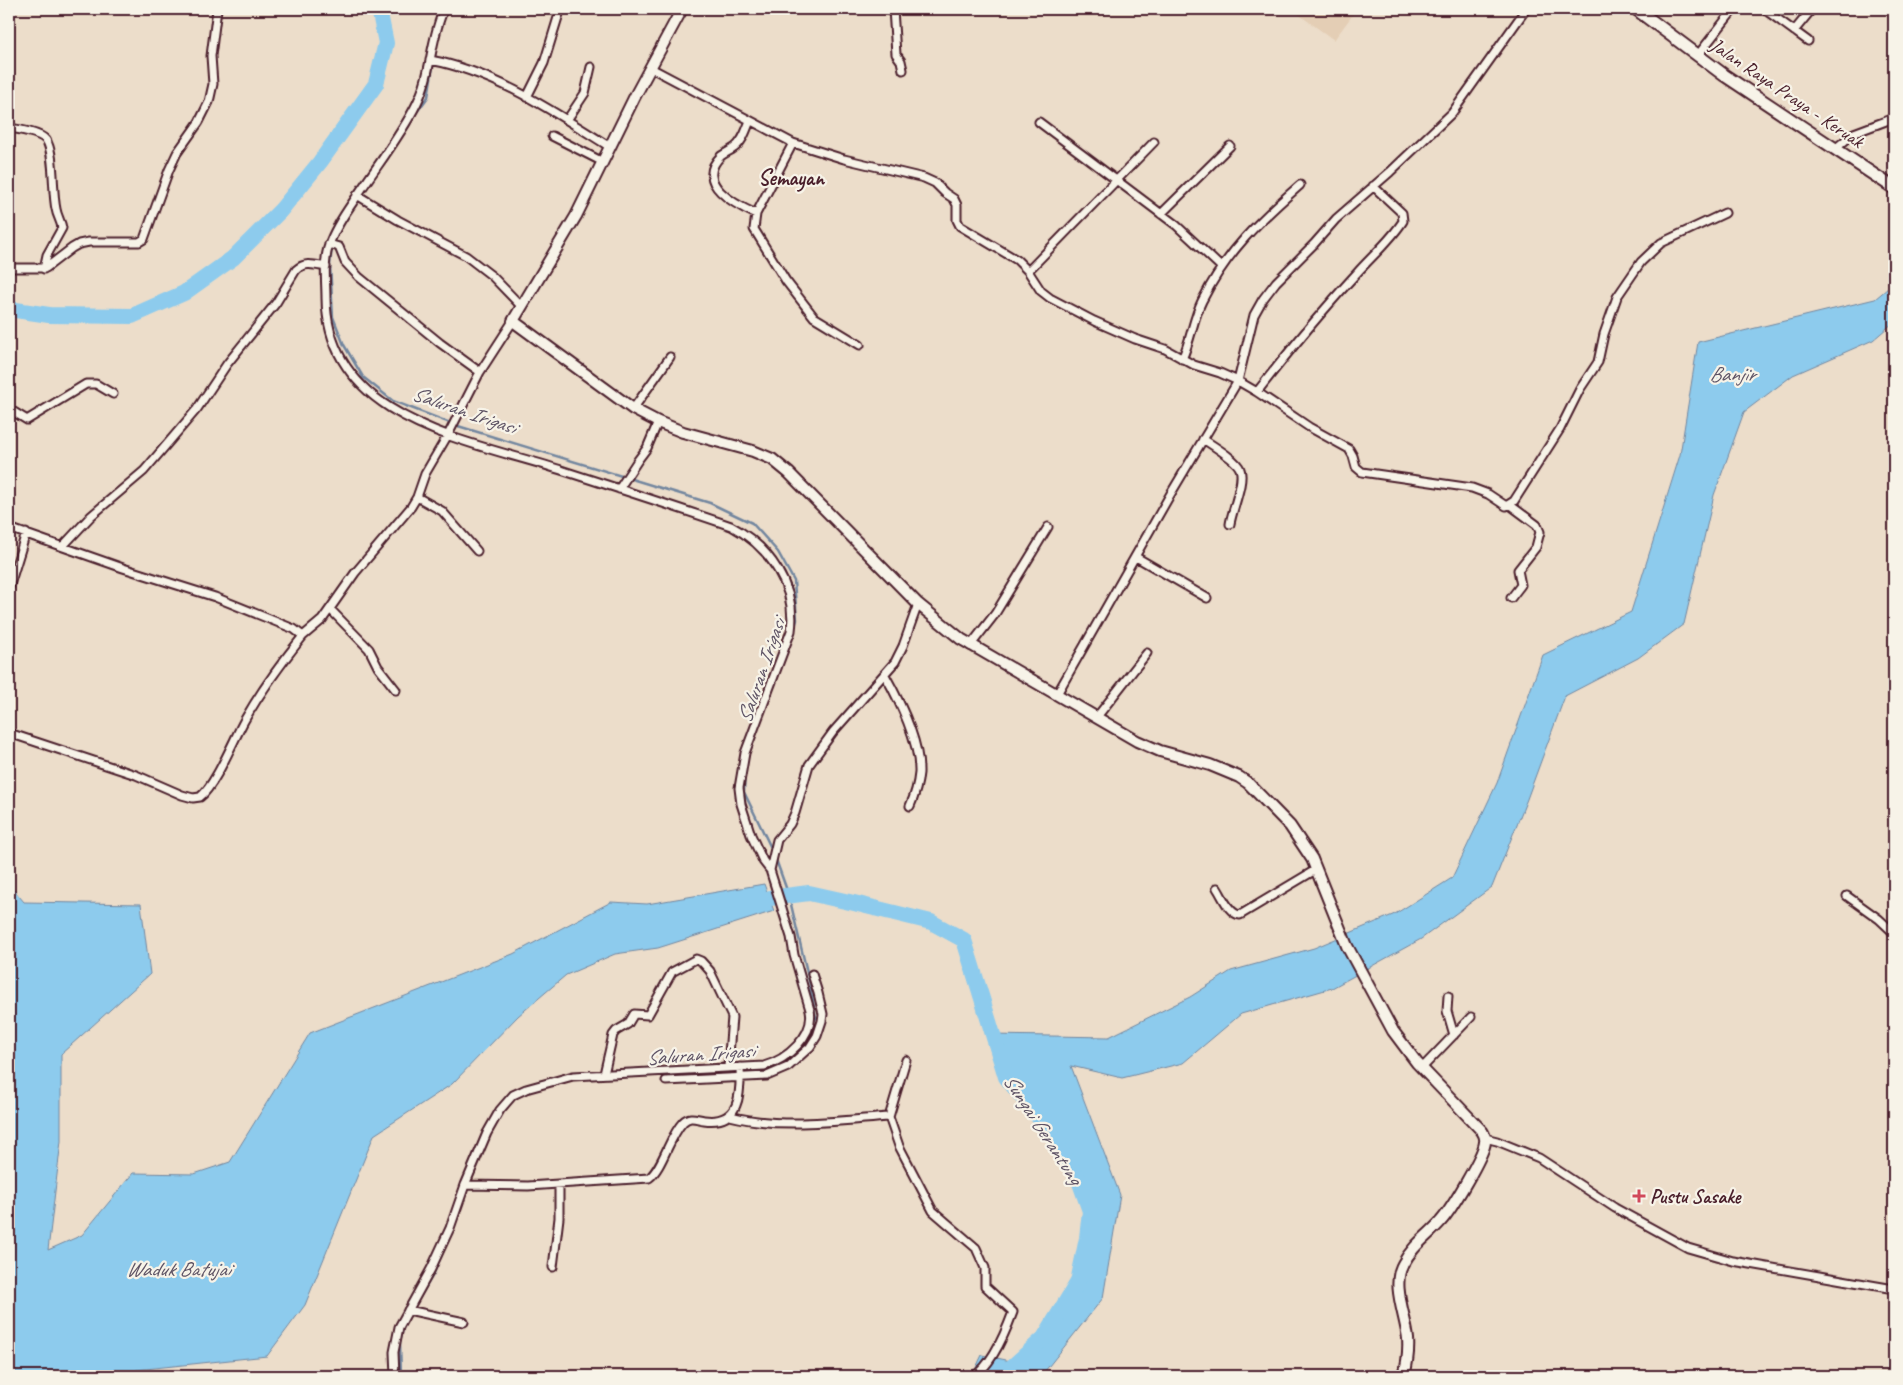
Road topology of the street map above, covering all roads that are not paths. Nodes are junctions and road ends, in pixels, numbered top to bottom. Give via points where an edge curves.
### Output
1 (216, 9) edge
2 (444, 9) edge
3 (682, 9) edge
4 (893, 9) edge
5 (1526, 9) edge
6 (1636, 9) edge
7 (1734, 9) edge
8 (1764, 9) edge
9 (1812, 9) edge
10 (1774, 11) edge
11 (559, 14) dead end
12 (1794, 31) junction
13 (1808, 41) dead end
14 (1698, 55) junction
15 (434, 60) junction
16 (591, 67) dead end
17 (651, 68) junction
18 (903, 70) dead end
19 (527, 96) junction
20 (1894, 118) edge
21 (567, 120) junction
22 (750, 121) junction
23 (1039, 122) dead end
24 (9, 128) edge
25 (552, 136) dead end
26 (1154, 142) dead end
27 (793, 144) junction
28 (1230, 146) dead end
29 (610, 147) junction
30 (1835, 149) junction
31 (603, 162) junction
32 (1117, 181) junction
33 (1300, 185) dead end
34 (1373, 186) junction
35 (1894, 188) edge
36 (358, 195) junction
37 (1725, 212) dead end
38 (756, 214) junction
39 (1161, 214) junction
40 (333, 245) junction
41 (326, 267) junction
42 (1221, 267) junction
43 (9, 268) edge
44 (44, 269) junction
45 (1028, 271) junction
46 (522, 307) junction
47 (513, 321) junction
48 (860, 345) dead end
49 (670, 357) dead end
50 (1182, 359) junction
51 (480, 372) junction
52 (1238, 381) junction
53 (1257, 392) junction
54 (113, 394) dead end
55 (9, 409) edge
56 (633, 409) junction
57 (658, 422) junction
58 (449, 434) junction
59 (1203, 438) junction
60 (619, 489) junction
61 (417, 497) junction
62 (1510, 505) junction
63 (1230, 524) dead end
64 (1048, 527) dead end
65 (9, 528) edge
66 (26, 533) junction
67 (63, 546) junction
68 (477, 551) dead end
69 (1136, 557) junction
70 (9, 588) edge
71 (1208, 598) dead end
72 (1511, 598) dead end
73 (918, 604) junction
74 (330, 610) junction
75 (303, 636) junction
76 (970, 646) junction
77 (1147, 653) dead end
78 (885, 674) junction
79 (396, 690) dead end
80 (1057, 694) junction
81 (1096, 718) junction
82 (9, 733) edge
83 (910, 806) dead end
84 (1317, 869) junction
85 (771, 872) junction
86 (1217, 888) dead end
87 (1848, 896) dead end
88 (1894, 933) edge
89 (812, 974) dead end
90 (812, 994) junction
91 (1448, 996) dead end
92 (1471, 1017) dead end
93 (1454, 1034) junction
94 (906, 1060) dead end
95 (728, 1067) junction
96 (1422, 1068) junction
97 (740, 1072) junction
98 (604, 1074) junction
99 (666, 1081) dead end
100 (730, 1116) junction
101 (889, 1117) junction
102 (1485, 1138) junction
103 (468, 1185) junction
104 (559, 1185) junction
105 (553, 1267) dead end
106 (1894, 1289) edge
107 (411, 1311) junction
108 (464, 1322) dead end
109 (395, 1376) edge
110 (974, 1376) edge
111 (1404, 1376) edge

1 - 44 street via 211,56 213,84 209,102 177,153 144,238 139,242 79,244
2 - 15 street via 439,20
3 - 17 street
4 - 18 street via 896,54
5 - 34 street via 1452,113
6 - 14 main road, Jalan Raya Praya - Keruak
7 - 14 street
8 - 10 street
9 - 12 street
10 - 12 street
11 - 19 street via 544,63
12 - 13 street
14 - 30 main road, Jalan Raya Praya - Keruak
15 - 19 street via 476,72
15 - 36 street via 406,123
16 - 21 street via 584,96
17 - 22 street
17 - 29 street
19 - 21 street
20 - 30 street via 1856,132
21 - 29 street
22 - 27 street
22 - 38 street via 738,145 716,163 712,178 721,193
23 - 32 street
24 - 44 street via 42,136 53,166 56,210 62,228 47,255
25 - 31 street
26 - 32 street
27 - 38 street
27 - 45 street via 929,179 954,199 956,220 962,228 1003,250
28 - 39 street
29 - 31 street
30 - 35 main road, Jalan Raya Praya - Keruak
31 - 46 street via 576,216
32 - 39 street
32 - 45 street
33 - 42 street via 1242,239
34 - 52 street via 1336,219 1263,299 1254,315
34 - 53 street via 1402,213 1403,221
36 - 40 street
36 - 46 street via 466,256 492,276
37 - 62 street via 1661,243 1641,262 1617,297 1596,366 1560,430
38 - 48 street via 756,233 808,311
39 - 42 street
40 - 41 street
40 - 51 street via 359,277
41 - 58 street via 326,301 331,331 340,354 356,378 388,408
41 - 67 street via 308,264 296,270 276,303 156,457
42 - 50 street via 1198,311
43 - 44 street
45 - 50 street via 1046,295 1079,315 1165,349
46 - 47 street
47 - 51 street
47 - 56 street
49 - 56 street
50 - 52 street
51 - 58 street
52 - 53 street
52 - 59 street
53 - 62 street via 1349,449 1356,467 1362,472 1472,488 1488,494 1503,506
54 - 55 street via 96,384 86,384 28,420
56 - 57 street
57 - 60 street via 647,448
57 - 73 street via 772,459
58 - 60 street
58 - 61 street via 425,474
59 - 63 street via 1240,469 1241,478
59 - 69 street
60 - 85 street via 738,529 757,543 786,584 792,610 791,631 745,753 739,788 751,835
61 - 68 street via 442,511
61 - 74 street via 355,573
62 - 72 street via 1537,525 1540,532 1536,547 1518,570 1521,585
64 - 76 street via 995,614
65 - 66 street
66 - 67 street
66 - 70 street
67 - 75 street via 252,610
69 - 71 street
69 - 80 street
73 - 76 street
73 - 78 street via 903,646
74 - 75 street
74 - 79 street via 369,649
75 - 82 street via 245,719 211,785 200,797 182,795 136,775
76 - 80 street
77 - 81 street
78 - 83 street via 906,719 917,756 919,774
78 - 85 street via 815,756 804,776 791,821 777,840
80 - 81 street
81 - 84 street via 1160,751 1220,769 1248,783 1290,826
84 - 86 street via 1240,915 1230,910
84 - 96 street via 1350,952 1393,1031
85 - 90 street via 794,955
87 - 88 street
89 - 90 street
90 - 97 street via 810,1024 797,1044 770,1064
90 - 97 street via 823,1014 822,1021 817,1036 802,1056 767,1076
91 - 93 street via 1447,1012
92 - 93 street
93 - 96 street
94 - 101 street
95 - 97 street
95 - 98 street
95 - 98 street via 732,1017 710,971 696,959 672,972 648,1015 634,1014 628,1024 616,1031
96 - 102 street
97 - 99 street
97 - 100 street via 736,1104
98 - 103 street via 573,1076 512,1095 487,1133
100 - 101 street via 776,1124
100 - 104 street via 718,1121 694,1117 684,1120 649,1178
101 - 110 street via 899,1146 934,1211 976,1248 985,1268 985,1286 1013,1312 981,1372
102 - 106 street via 1539,1158 1615,1208 1688,1248 1733,1261
102 - 111 street via 1477,1163 1444,1218 1415,1246 1402,1265 1399,1274 1408,1341
103 - 104 street
103 - 107 street
104 - 105 street
107 - 108 street
107 - 109 street via 399,1327 396,1338

